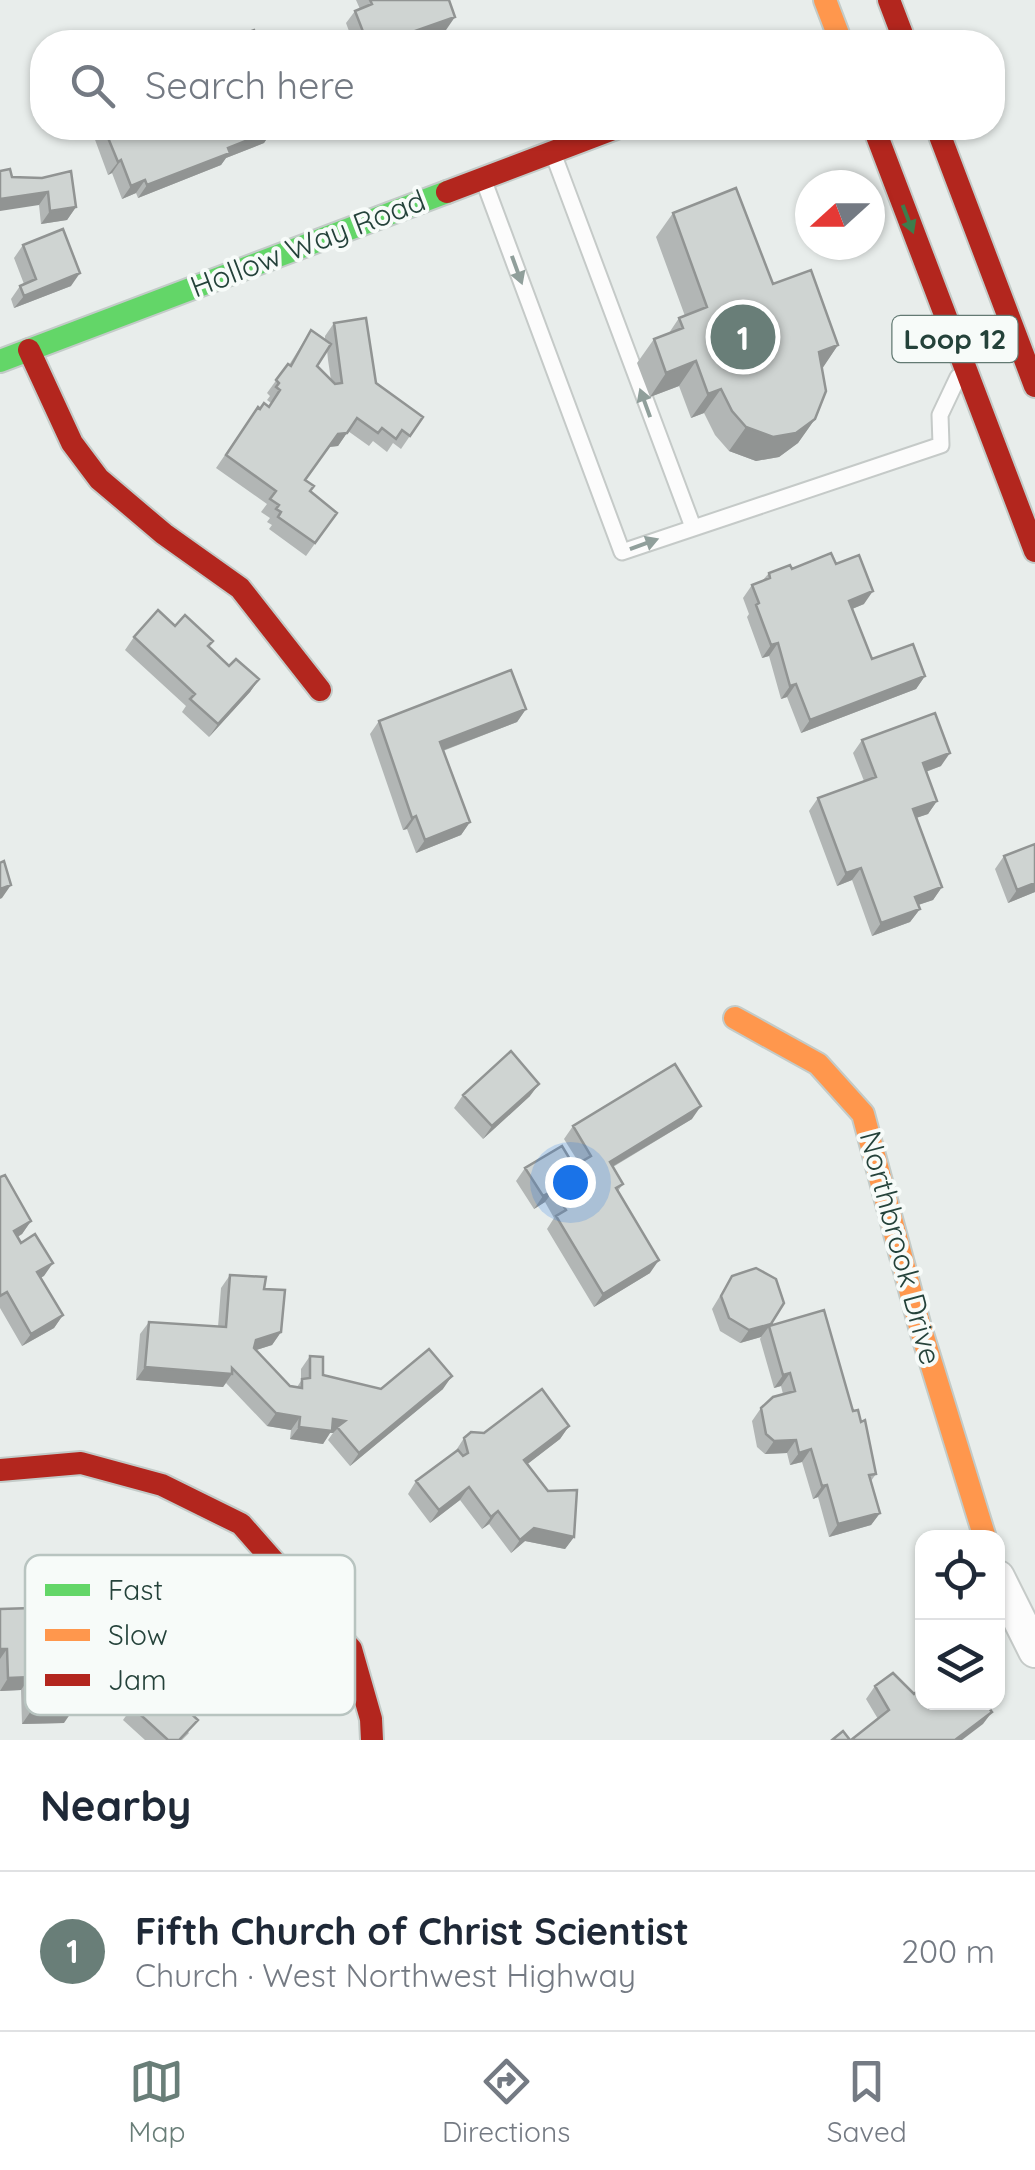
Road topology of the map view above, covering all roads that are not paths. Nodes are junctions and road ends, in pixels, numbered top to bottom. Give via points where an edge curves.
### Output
1 (825, 0) edge
2 (896, 20) edge
3 (834, 30) edge
4 (868, 30) edge
5 (584, 140) edge
6 (879, 140) edge
7 (942, 140) edge
8 (553, 152) junction
9 (483, 178) junction
10 (30, 350) junction
11 (0, 361) edge
12 (964, 364) junction
13 (1035, 386) edge
14 (693, 527) junction
15 (1035, 551) edge
16 (320, 690) dead end
17 (735, 1018) dead end
18 (4, 1468) edge
19 (983, 1530) edge
20 (268, 1555) edge
21 (1005, 1591) edge
22 (1035, 1651) edge
23 (355, 1663) edge
24 (372, 1740) edge

1 - 3 street
2 - 4 street
5 - 8 street, Hollow Way Road
6 -> 12 street, Loop 12
7 - 13 street, Loop 12
8 - 9 street, Hollow Way Road
14 -> 8 lane
9 - 10 street, Hollow Way Road
9 -> 14 lane via 622,552
10 - 11 street, Hollow Way Road
10 - 16 street via 72,443 98,479 240,588
12 - 14 lane via 940,415 941,446
12 - 15 street, Loop 12
17 - 19 street, Northbrook Drive via 818,1064 863,1114
18 - 20 street via 82,1463 162,1485 241,1524
21 - 22 street
23 - 24 street

